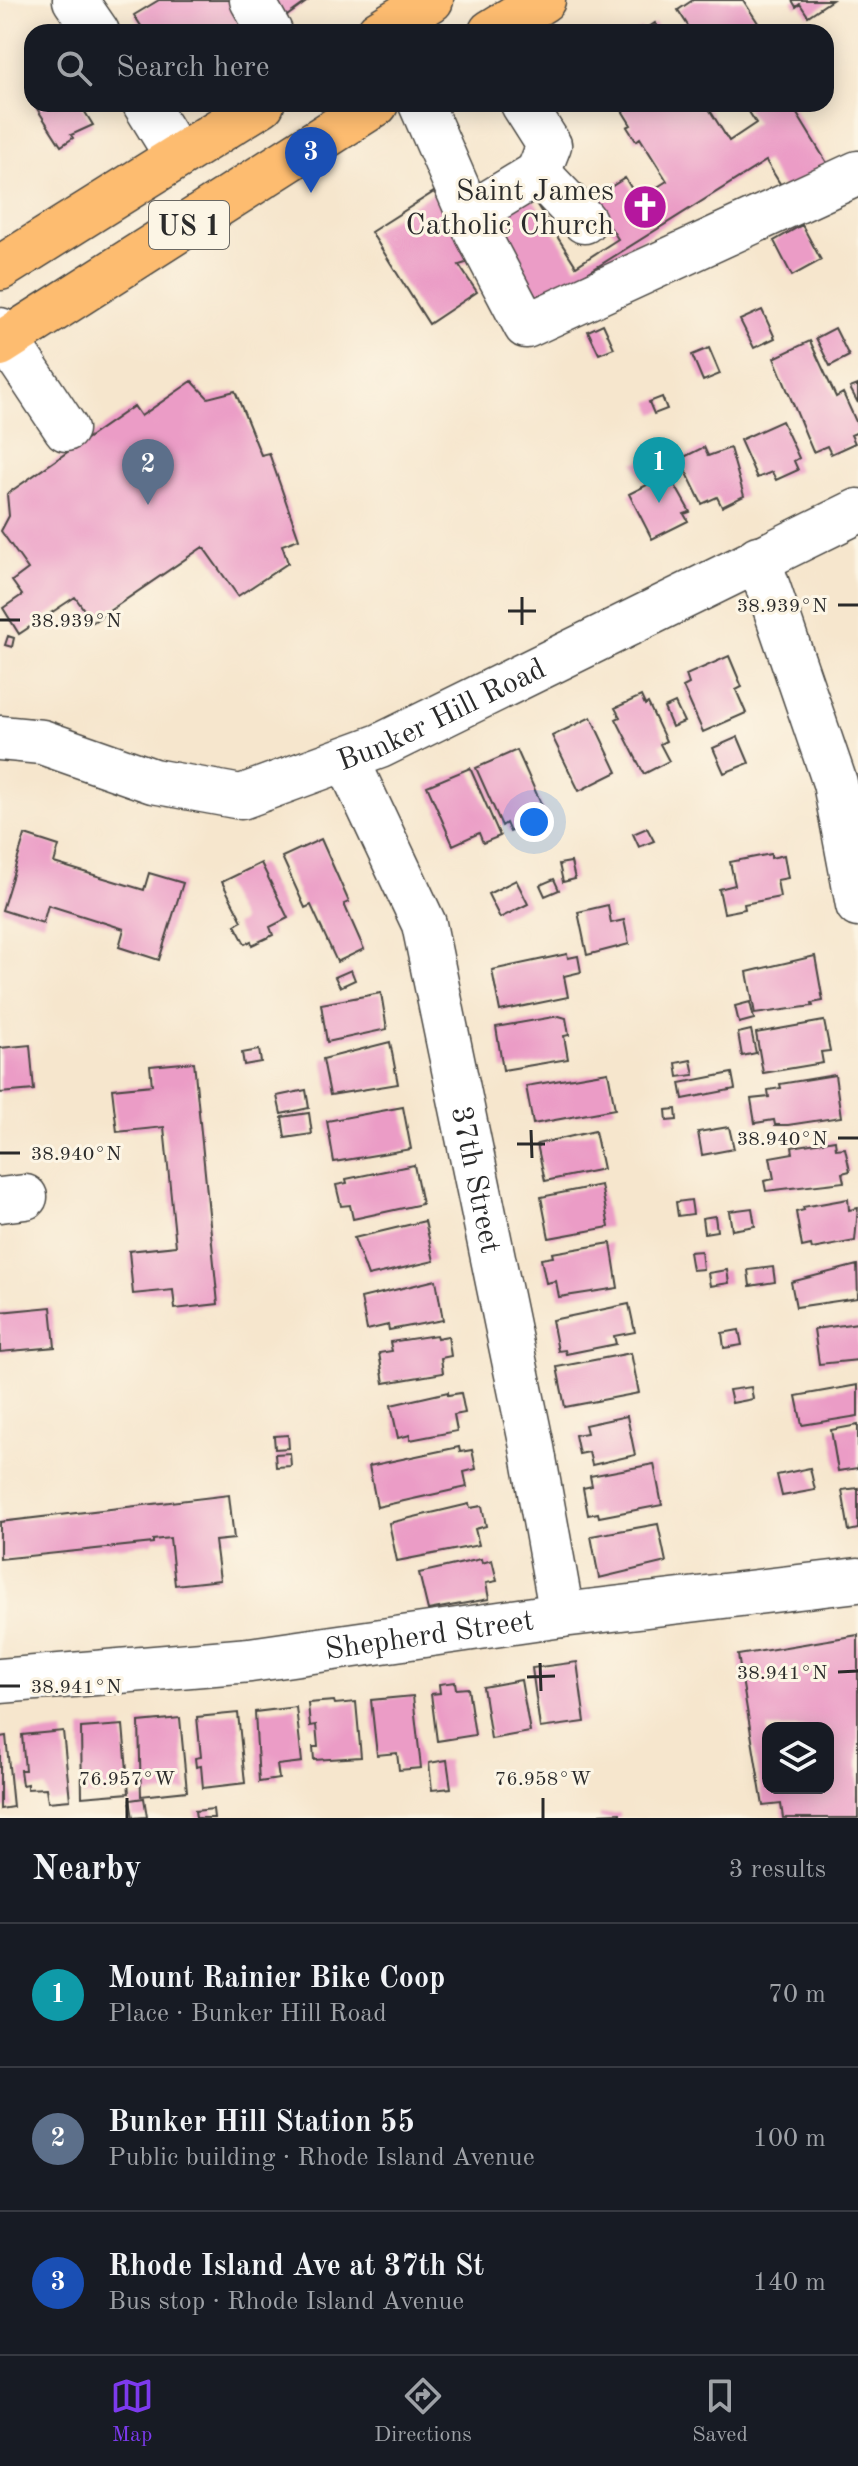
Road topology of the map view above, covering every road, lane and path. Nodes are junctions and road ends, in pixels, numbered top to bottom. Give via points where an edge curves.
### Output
1 (75, 0) edge
2 (252, 0) edge
3 (431, 0) edge
4 (543, 0) edge
5 (92, 24) edge
6 (266, 24) edge
7 (392, 24) edge
8 (504, 24) edge
9 (150, 112) edge
10 (249, 112) edge
11 (363, 112) edge
12 (424, 112) edge
13 (528, 112) edge
14 (177, 156) junction
15 (538, 173) junction
16 (858, 173) edge
17 (469, 215) junction
18 (584, 221) dead end
19 (0, 268) edge
20 (2, 338) edge
21 (66, 429) dead end
22 (858, 511) edge
23 (758, 558) junction
24 (0, 738) edge
25 (347, 760) junction
26 (858, 905) edge
27 (858, 1580) edge
28 (562, 1615) junction
29 (0, 1681) edge

1 - 5 street
2 - 6 street
3 - 7 main road
4 - 8 main road
9 - 14 street
10 - 14 main road, US 1
11 - 20 main road, US 1
12 - 17 street
13 - 15 street via 549,145
14 - 19 main road, US 1
15 - 17 street
15 - 18 street
16 - 17 street via 526,326
20 - 21 street
22 - 23 street, Bunker Hill Road
23 - 25 street, Bunker Hill Road
23 - 26 street via 835,783
24 - 25 street, Bunker Hill Road via 42,742 153,781 241,797
25 - 28 street, 37th Street via 424,924
27 - 28 street, Shepherd Street
28 - 29 street, Shepherd Street via 250,1660

